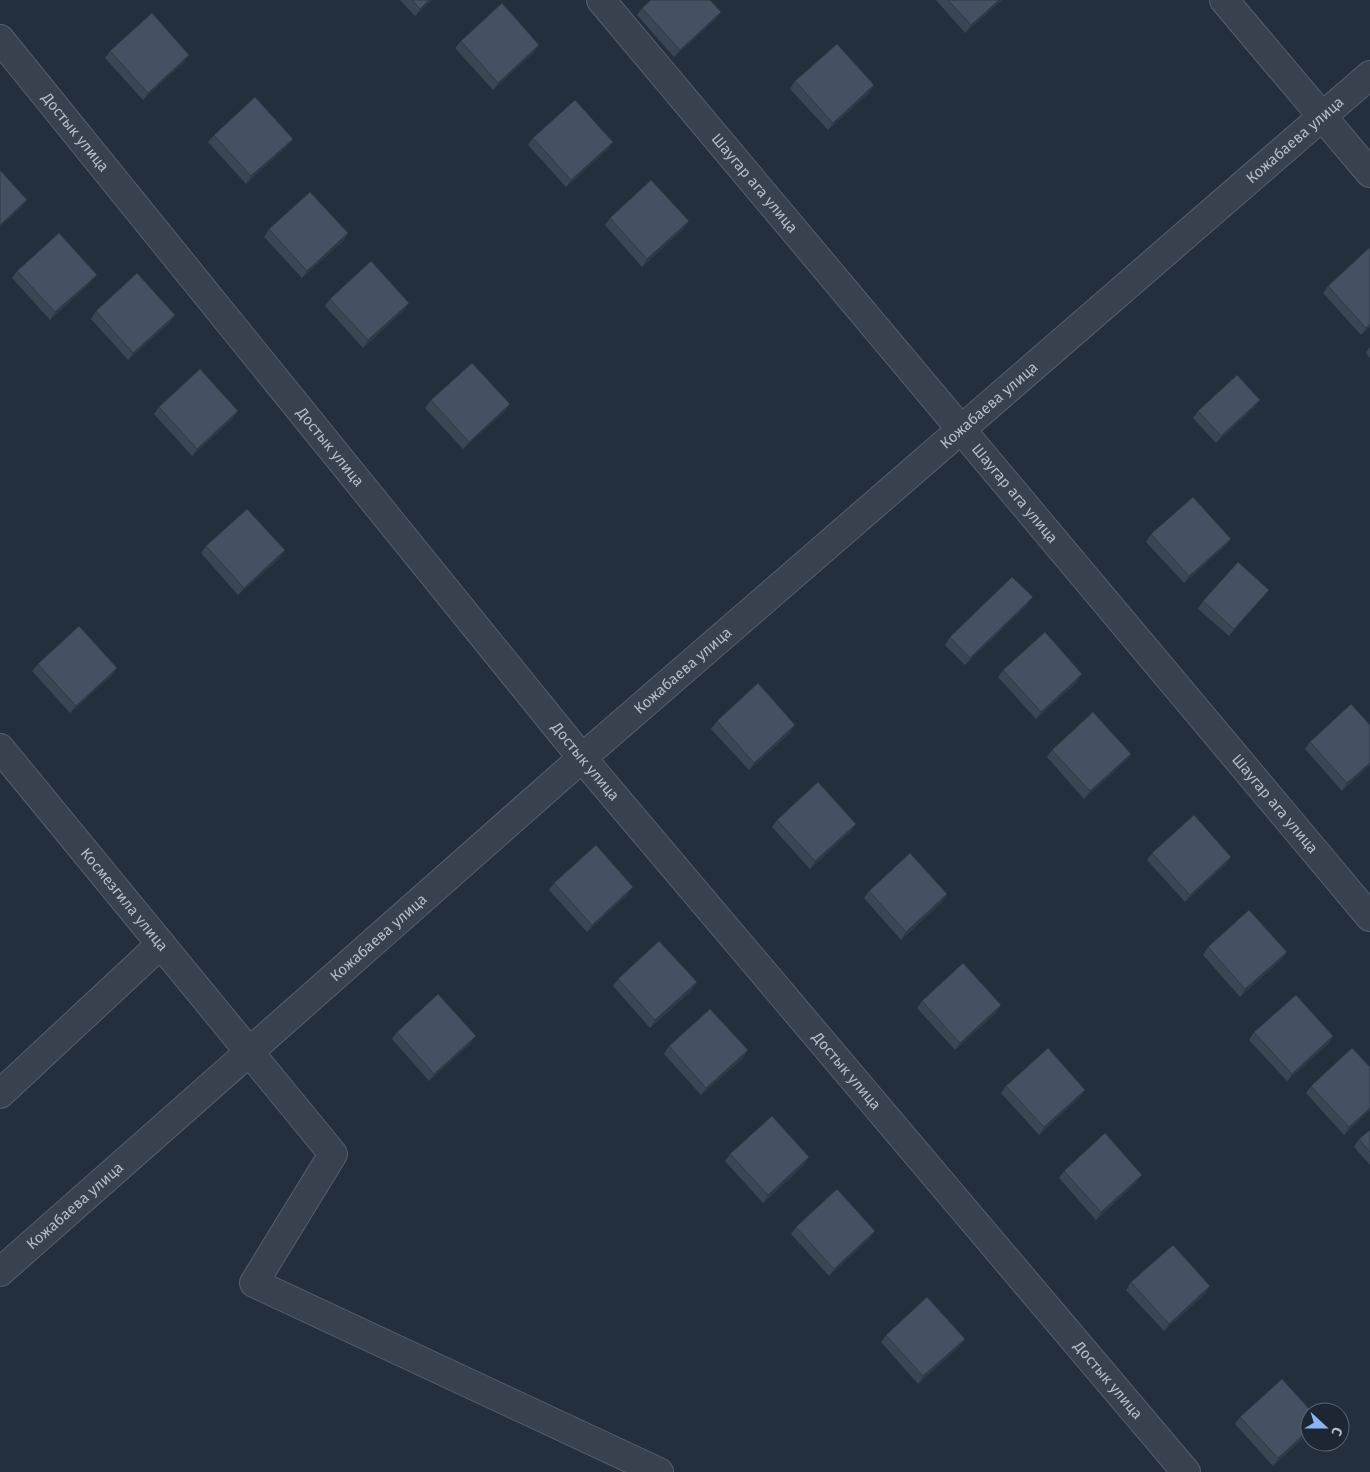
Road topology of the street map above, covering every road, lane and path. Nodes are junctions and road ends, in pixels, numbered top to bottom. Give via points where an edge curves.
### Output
1 (601, 0) edge
2 (1224, 0) edge
3 (0, 39) edge
4 (1370, 75) edge
5 (1322, 116) junction
6 (1370, 173) edge
7 (963, 429) junction
8 (0, 748) edge
9 (582, 758) junction
10 (1370, 917) edge
11 (161, 944) junction
12 (250, 1051) junction
13 (0, 1094) edge
14 (0, 1272) edge
15 (659, 1472) edge
16 (1186, 1472) edge

1 - 7 street, Шаугар ага улица
2 - 5 street
3 - 9 street, Достык улица
4 - 5 street, Кожабаева улица
5 - 6 street
5 - 7 street, Кожабаева улица
7 - 9 street, Кожабаева улица
7 - 10 street, Шаугар ага улица
8 - 11 street, Космезгила улица
9 - 12 street, Кожабаева улица
9 - 16 street, Достык улица
11 - 12 street, Космезгила улица
11 - 13 street
12 - 14 street, Кожабаева улица
12 - 15 street, Космезгила улица via 333,1154 254,1283

